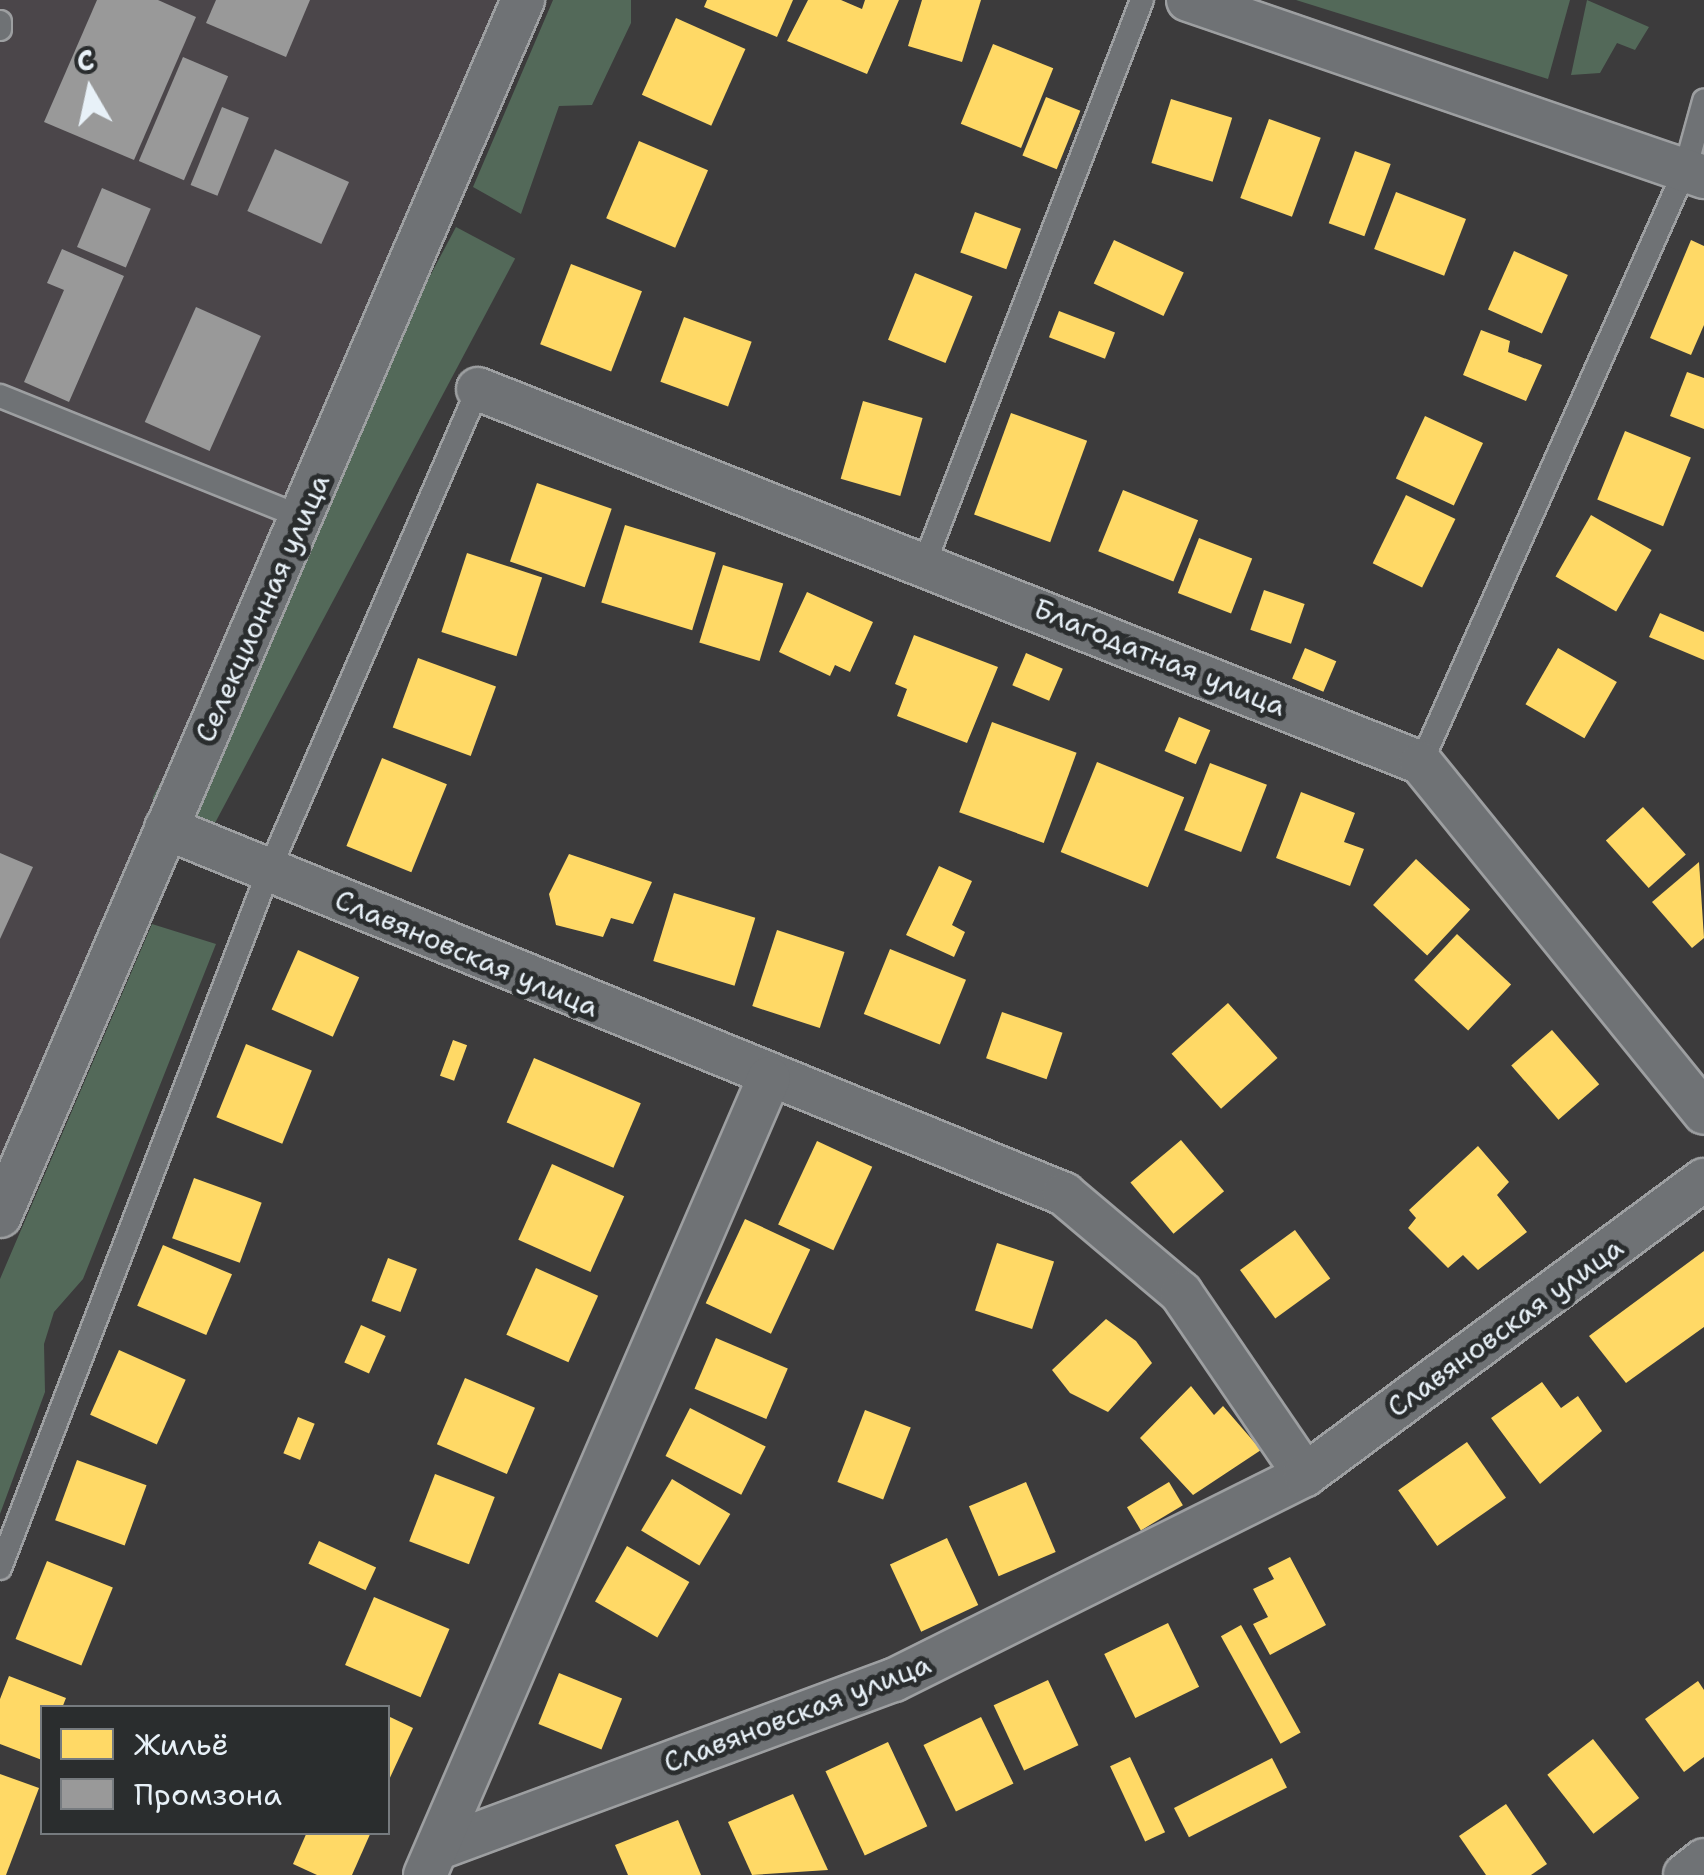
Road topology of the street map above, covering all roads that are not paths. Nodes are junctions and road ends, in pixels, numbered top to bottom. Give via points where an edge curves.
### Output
1 (524, 0) edge
2 (1142, 0) edge
3 (1188, 0) edge
4 (1704, 101) edge
5 (1694, 174) edge
6 (478, 389) joint
7 (0, 396) edge
8 (303, 518) junction
9 (925, 562) junction
10 (1422, 763) junction
11 (166, 828) junction
12 (269, 870) junction
13 (769, 1078) junction
14 (1704, 1113) edge
15 (1704, 1180) edge
16 (0, 1216) edge
17 (1306, 1475) junction
18 (0, 1568) edge
19 (1704, 1860) edge
20 (432, 1862) edge
21 (1685, 1875) edge

1 - 8 street, Селекционная улица
2 - 9 lane
3 - 5 street
4 - 5 lane
5 - 10 lane
6 - 9 street, Благодатная улица
6 - 12 lane
7 - 8 lane
8 - 11 street, Селекционная улица
9 - 10 street, Благодатная улица
10 - 14 street, Благодатная улица
11 - 12 street, Славяновская улица
11 - 16 street, Селекционная улица
12 - 13 street, Славяновская улица
12 - 18 lane
13 - 17 street, Славяновская улица via 1064,1194 1181,1293
13 - 20 street, Славяновская улица
15 - 17 street, Славяновская улица
17 - 20 street, Славяновская улица via 894,1680
19 - 21 street

